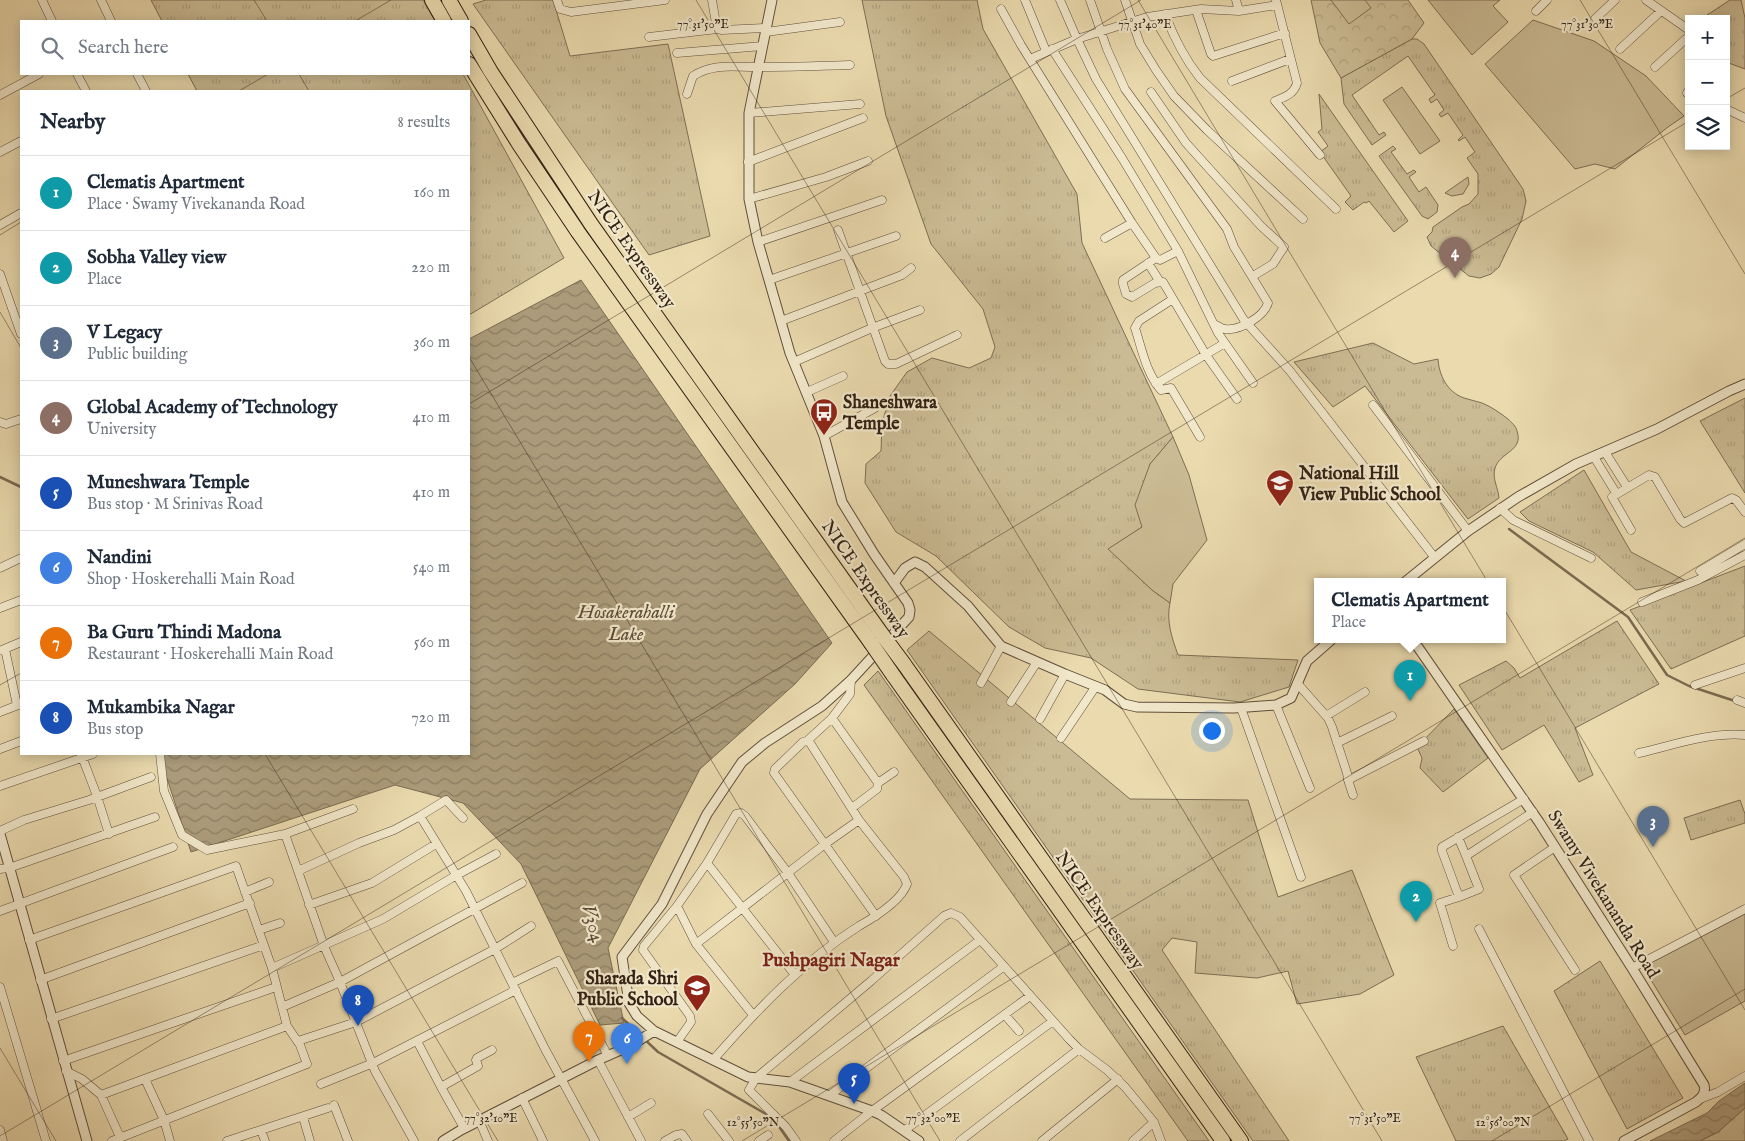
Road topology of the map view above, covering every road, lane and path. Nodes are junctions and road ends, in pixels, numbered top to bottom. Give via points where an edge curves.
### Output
1 (42, 0) edge
2 (100, 0) edge
3 (432, 0) edge
4 (449, 0) edge
5 (557, 0) edge
6 (665, 0) edge
7 (712, 0) edge
8 (772, 0) edge
9 (1025, 0) edge
10 (1060, 0) edge
11 (1090, 0) edge
12 (1125, 0) edge
13 (1236, 0) edge
14 (1547, 0) edge
15 (1615, 0) edge
16 (1646, 0) edge
17 (1277, 3) edge
18 (1002, 10) dead end
19 (1196, 10) junction
20 (1239, 11) junction
21 (1536, 11) dead end
22 (1661, 11) junction
23 (1165, 14) junction
24 (1595, 19) dead end
25 (52, 20) edge
26 (110, 20) edge
27 (443, 20) edge
28 (461, 20) edge
29 (840, 22) dead end
30 (1132, 22) junction
31 (1685, 27) edge
32 (717, 29) junction
33 (766, 30) junction
34 (1101, 31) junction
35 (1285, 33) junction
36 (470, 36) edge
37 (649, 37) dead end
38 (1077, 39) junction
39 (1685, 40) edge
40 (763, 46) junction
41 (1620, 49) dead end
42 (1049, 50) junction
43 (677, 53) dead end
44 (1290, 59) junction
45 (1030, 60) junction
46 (850, 65) dead end
47 (470, 66) edge
48 (758, 67) junction
49 (1655, 67) dead end
50 (37, 75) edge
51 (78, 75) edge
52 (138, 75) edge
53 (1232, 81) dead end
54 (85, 90) edge
55 (145, 90) edge
56 (1151, 92) dead end
57 (687, 94) dead end
58 (0, 95) edge
59 (860, 104) dead end
60 (1730, 111) edge
61 (749, 113) junction
62 (863, 118) dead end
63 (1745, 118) edge
64 (20, 142) edge
65 (0, 152) edge
66 (1320, 155) dead end
67 (868, 161) dead end
68 (748, 162) junction
69 (749, 199) junction
70 (882, 200) dead end
71 (1336, 208) dead end
72 (20, 214) edge
73 (1303, 219) dead end
74 (1132, 223) junction
75 (0, 226) edge
76 (838, 230) dead end
77 (896, 236) dead end
78 (1105, 238) dead end
79 (758, 242) junction
80 (1178, 251) junction
81 (846, 253) junction
82 (1156, 258) junction
83 (1148, 263) junction
84 (911, 268) dead end
85 (0, 274) edge
86 (1253, 276) junction
87 (769, 280) junction
88 (1160, 282) junction
89 (860, 290) junction
90 (1173, 299) junction
91 (920, 310) dead end
92 (781, 321) junction
93 (1214, 324) junction
94 (1249, 324) junction
95 (872, 328) junction
96 (20, 331) edge
97 (957, 335) dead end
98 (1225, 343) junction
99 (1206, 355) junction
100 (794, 362) junction
101 (843, 376) dead end
102 (1253, 383) dead end
103 (1156, 384) junction
104 (1745, 384) edge
105 (807, 392) junction
106 (1237, 399) dead end
107 (1373, 404) dead end
108 (875, 408) dead end
109 (20, 419) edge
110 (0, 422) edge
111 (824, 436) junction
112 (1200, 437) dead end
113 (1606, 452) junction
114 (1594, 457) junction
115 (1627, 487) junction
116 (1616, 493) junction
117 (1500, 508) junction
118 (1745, 512) edge
119 (1631, 530) dead end
120 (1468, 531) junction
121 (1745, 544) edge
122 (1745, 555) edge
123 (20, 558) edge
124 (1435, 558) junction
125 (1590, 558) dead end
126 (0, 568) edge
127 (1700, 571) dead end
128 (1410, 578) edge
129 (894, 583) junction
130 (20, 600) edge
131 (1642, 602) dead end
132 (0, 608) edge
133 (20, 642) edge
134 (1328, 643) edge
135 (1414, 643) edge
136 (1001, 646) junction
137 (2, 649) edge
138 (1037, 662) junction
139 (1745, 669) edge
140 (1065, 674) junction
141 (851, 680) junction
142 (981, 683) dead end
143 (1297, 683) junction
144 (1696, 685) dead end
145 (1096, 686) junction
146 (1365, 692) dead end
147 (1011, 702) dead end
148 (19, 704) edge
149 (1276, 706) junction
150 (1241, 708) junction
151 (0, 712) edge
152 (1326, 716) junction
153 (1392, 716) dead end
154 (832, 718) junction
155 (1040, 719) dead end
156 (1745, 736) edge
157 (1061, 738) dead end
158 (20, 741) edge
159 (807, 741) junction
160 (1424, 741) dead end
161 (1337, 743) junction
162 (0, 749) edge
163 (1639, 753) dead end
164 (160, 755) edge
165 (81, 756) edge
166 (894, 772) dead end
167 (151, 776) dead end
168 (1348, 780) junction
169 (878, 784) junction
170 (0, 786) edge
171 (1310, 788) dead end
172 (1353, 795) dead end
173 (97, 796) junction
174 (1524, 799) junction
175 (852, 808) junction
176 (352, 809) dead end
177 (1533, 812) junction
178 (1499, 814) junction
179 (420, 816) junction
180 (155, 817) dead end
181 (464, 818) dead end
182 (859, 820) junction
183 (1509, 828) junction
184 (0, 833) edge
185 (109, 834) junction
186 (285, 834) junction
187 (1458, 837) junction
188 (436, 844) junction
189 (825, 844) junction
190 (173, 846) dead end
191 (1555, 847) junction
192 (496, 854) dead end
193 (1466, 856) junction
194 (707, 863) junction
195 (5, 869) edge
196 (298, 871) junction
197 (788, 873) junction
198 (455, 876) junction
199 (1301, 877) dead end
200 (269, 882) dead end
201 (522, 883) dead end
202 (245, 892) junction
203 (1459, 897) junction
204 (19, 904) junction
205 (250, 904) junction
206 (309, 905) junction
207 (677, 906) junction
208 (742, 907) junction
209 (475, 909) junction
210 (1745, 909) edge
211 (0, 911) edge
212 (876, 916) junction
213 (280, 923) dead end
214 (531, 926) dead end
215 (1479, 929) dead end
216 (259, 930) junction
217 (29, 940) junction
218 (980, 940) junction
219 (834, 942) junction
220 (696, 944) junction
221 (264, 945) junction
222 (324, 946) junction
223 (1453, 946) dead end
224 (495, 949) junction
225 (1003, 967) junction
226 (272, 968) junction
227 (1632, 968) junction
228 (1575, 970) dead end
229 (795, 975) junction
230 (40, 980) junction
231 (340, 982) junction
232 (512, 982) junction
233 (0, 987) edge
234 (276, 987) junction
235 (516, 990) junction
236 (1030, 996) junction
237 (282, 1007) junction
238 (753, 1015) junction
239 (1005, 1015) junction
240 (51, 1019) junction
241 (1053, 1021) junction
242 (356, 1022) junction
243 (287, 1026) junction
244 (1018, 1031) dead end
245 (650, 1034) junction
246 (298, 1041) junction
247 (418, 1041) junction
248 (677, 1042) junction
249 (1079, 1049) junction
250 (492, 1050) dead end
251 (608, 1056) junction
252 (598, 1060) junction
253 (713, 1060) junction
254 (63, 1061) junction
255 (373, 1063) junction
256 (66, 1071) junction
257 (1745, 1076) edge
258 (756, 1078) junction
259 (145, 1079) junction
260 (562, 1079) junction
261 (1118, 1079) junction
262 (790, 1082) junction
263 (321, 1084) dead end
264 (440, 1087) junction
265 (101, 1095) junction
266 (830, 1096) junction
267 (522, 1098) junction
268 (1700, 1098) junction
269 (650, 1104) dead end
270 (872, 1111) junction
271 (708, 1114) dead end
272 (303, 1117) junction
273 (628, 1117) junction
274 (164, 1120) junction
275 (479, 1120) junction
276 (1154, 1122) junction
277 (464, 1128) junction
278 (0, 1130) edge
279 (261, 1130) junction
280 (905, 1130) junction
281 (768, 1135) dead end
282 (116, 1140) edge
283 (445, 1140) edge
284 (913, 1140) edge
285 (3, 1141) edge
286 (46, 1141) edge
287 (87, 1141) edge
288 (170, 1141) edge
289 (227, 1141) edge
290 (265, 1141) edge
291 (310, 1141) edge
292 (348, 1141) edge
293 (414, 1141) edge
294 (488, 1141) edge
295 (542, 1141) edge
296 (595, 1141) edge
297 (640, 1141) edge
298 (665, 1141) edge
299 (687, 1141) edge
300 (728, 1141) edge
301 (759, 1141) edge
302 (796, 1141) edge
303 (834, 1141) edge
304 (960, 1141) edge
305 (1042, 1141) edge
306 (1132, 1141) edge
307 (1161, 1141) edge
308 (1223, 1141) edge
309 (1241, 1141) edge
310 (1589, 1141) edge
311 (1624, 1141) edge

1 - 25 street
2 - 26 street
3 - 27 highway
4 - 28 highway
5 - 6 street via 560,9 571,12
7 - 32 street
8 - 33 street
9 - 42 street
10 - 38 street
11 - 34 street
12 - 30 street
13 - 20 street
14 - 21 street
15 - 24 street
16 - 22 street
17 - 20 street
17 - 35 street
18 - 45 street
19 - 20 street
19 - 23 street
19 - 35 street via 1213,56
22 - 31 street
22 - 41 street
23 - 30 street
23 - 71 street via 1178,46 1200,78
29 - 33 street
30 - 34 street
30 - 73 street via 1140,44 1174,96
32 - 33 street
32 - 37 street
33 - 40 street
34 - 38 street
34 - 86 street via 1125,89 1227,229 1234,247
35 - 44 street
36 - 309 highway, NICE Expressway, bridge via 591,224
38 - 42 street
38 - 94 street via 1096,79
39 - 49 street
40 - 43 street
40 - 48 street
42 - 45 street
42 - 80 street via 1122,158
44 - 53 street
44 - 66 street via 1298,83 1290,94 1275,101
45 - 74 street
46 - 48 street
47 - 308 highway, NICE Expressway, bridge via 578,232
48 - 57 street via 728,65 696,74
48 - 61 street
50 - 58 street
51 - 54 street
52 - 55 street
56 - 86 street via 1186,143 1284,247 1276,262
59 - 61 street
60 - 63 street
61 - 68 street
62 - 68 street
64 - 65 street
67 - 69 street
68 - 69 street
69 - 79 street
70 - 79 street
72 - 75 street
74 - 78 street
74 - 82 street
76 - 81 street
77 - 81 street
79 - 87 street
80 - 82 street via 1163,260
80 - 93 street
81 - 87 street
81 - 89 street
82 - 83 street
83 - 88 street
83 - 88 street via 1124,280 1126,294 1132,297
84 - 89 street
85 - 96 street
86 - 94 street via 1268,304
87 - 92 street
88 - 90 street
89 - 92 street
89 - 95 street
90 - 99 street
90 - 103 street via 1139,321 1134,328
91 - 95 street
92 - 100 street
93 - 94 street via 1225,329
93 - 98 street
94 - 124 street via 1290,371
95 - 97 street via 888,364
95 - 100 street
98 - 99 street
98 - 102 street
99 - 103 street
99 - 106 street
100 - 105 street
101 - 105 street
103 - 112 street via 1162,390 1171,388
104 - 113 street
105 - 111 street
107 - 120 street
108 - 111 street
109 - 110 street via 6,424
111 - 129 street via 842,502
113 - 114 street
113 - 115 street
114 - 116 street
114 - 117 street
115 - 116 street
115 - 118 street via 1653,476 1684,523 1732,498
116 - 119 street via 1612,498
117 - 120 street
117 - 125 street via 1513,520
120 - 124 street
121 - 127 street
122 - 131 street via 1698,580
123 - 126 street
124 - 128 street
129 - 136 street via 905,568 915,562 925,567 968,606
129 - 141 street via 910,610 909,618
130 - 132 street
133 - 137 street
134 - 143 street via 1307,661
135 - 174 street, Swamy Vivekananda Road
136 - 138 street
136 - 142 street
137 - 148 street
138 - 140 street
138 - 147 street
139 - 144 street
140 - 145 street
140 - 155 street
141 - 154 street via 850,694
141 - 245 street via 822,706 742,762 707,814 662,904 622,957 629,1003
143 - 149 street via 1291,698
143 - 152 street
145 - 150 street via 1124,704 1137,707
145 - 157 street
146 - 152 street
148 - 151 street
149 - 150 street
149 - 171 street
150 - 199 street
152 - 161 street
153 - 161 street
154 - 159 street
154 - 169 street
156 - 163 street via 1708,736
158 - 162 street
159 - 175 street
159 - 189 street via 774,773
160 - 168 street
161 - 168 street
164 - 186 street via 164,791 182,835 207,850
165 - 170 street
165 - 173 street
166 - 169 street
167 - 173 street
168 - 172 street
169 - 175 street via 877,789
173 - 184 street via 24,820
173 - 185 street
174 - 177 street, Swamy Vivekananda Road
174 - 178 street
175 - 182 street
176 - 186 street
177 - 183 street
177 - 191 street, Swamy Vivekananda Road
178 - 183 street
178 - 187 street
179 - 181 street via 446,800
179 - 188 street
179 - 196 street
180 - 185 street
182 - 189 street
182 - 212 street via 907,884 904,892
183 - 193 street
184 - 195 street
185 - 195 street
186 - 196 street
187 - 193 street
187 - 203 street via 1445,844 1442,851
188 - 198 street
188 - 206 street via 372,883
189 - 197 street
189 - 212 street
190 - 204 street
191 - 227 street, Swamy Vivekananda Road
191 - 228 street via 1514,876
192 - 198 street
193 - 203 street via 1479,888
194 - 197 street via 736,814 741,813
194 - 207 street
194 - 208 street
195 - 204 street
196 - 206 street
197 - 208 street
197 - 219 street
198 - 209 street
198 - 222 street via 383,919
200 - 202 street
201 - 209 street
202 - 205 street
202 - 217 street via 236,866
203 - 223 street via 1440,903
204 - 211 street
204 - 217 street
205 - 216 street
205 - 230 street
206 - 222 street
207 - 220 street
207 - 248 street via 643,950 690,1016 691,1022
208 - 220 street
208 - 229 street
209 - 224 street
209 - 231 street
210 - 227 street
212 - 219 street
213 - 216 street
214 - 224 street
215 - 310 street
216 - 221 street
217 - 230 street
218 - 225 street
218 - 258 street via 960,917 951,913 944,916
218 - 262 street
219 - 229 street
220 - 238 street
221 - 226 street
221 - 240 street
222 - 226 street
222 - 231 street
224 - 232 street
224 - 242 street
225 - 236 street
225 - 266 street
226 - 234 street
227 - 268 street, Swamy Vivekananda Road via 1704,1085
229 - 238 street
230 - 240 street
231 - 237 street
231 - 242 street
232 - 235 street
232 - 251 street via 558,961
233 - 286 street
234 - 237 street
234 - 254 street
235 - 247 street
235 - 260 street
236 - 239 street
236 - 241 street
237 - 243 street
238 - 253 street
239 - 244 street
239 - 270 street
240 - 254 street
241 - 249 street
241 - 280 street
242 - 246 street
242 - 255 street
243 - 246 street
243 - 259 street
245 - 248 street
245 - 251 street
246 - 274 street via 307,1064
247 - 255 street
247 - 264 street
248 - 253 street
249 - 261 street
249 - 304 street
250 - 264 street via 477,1058 478,1066
251 - 252 street
252 - 260 street
252 - 273 street
253 - 258 street
254 - 256 street
255 - 263 street
255 - 293 street
256 - 265 street
256 - 287 street
257 - 268 street via 1718,1092
258 - 262 street
258 - 302 street via 749,1090
259 - 265 street
259 - 274 street
260 - 267 street
260 - 296 street
261 - 276 street
261 - 305 street
262 - 266 street
264 - 277 street
265 - 282 street
266 - 270 street
267 - 275 street
267 - 295 street
268 - 311 street
269 - 273 street
270 - 280 street
270 - 303 street
271 - 300 street
272 - 279 street
272 - 291 street
272 - 292 street via 331,1106
273 - 297 street
274 - 282 street
274 - 288 street
275 - 277 street
275 - 294 street
276 - 306 street
276 - 307 street
277 - 283 street
278 - 285 street
279 - 289 street
279 - 290 street
280 - 284 street
281 - 301 street
298 - 299 street via 682,1134

